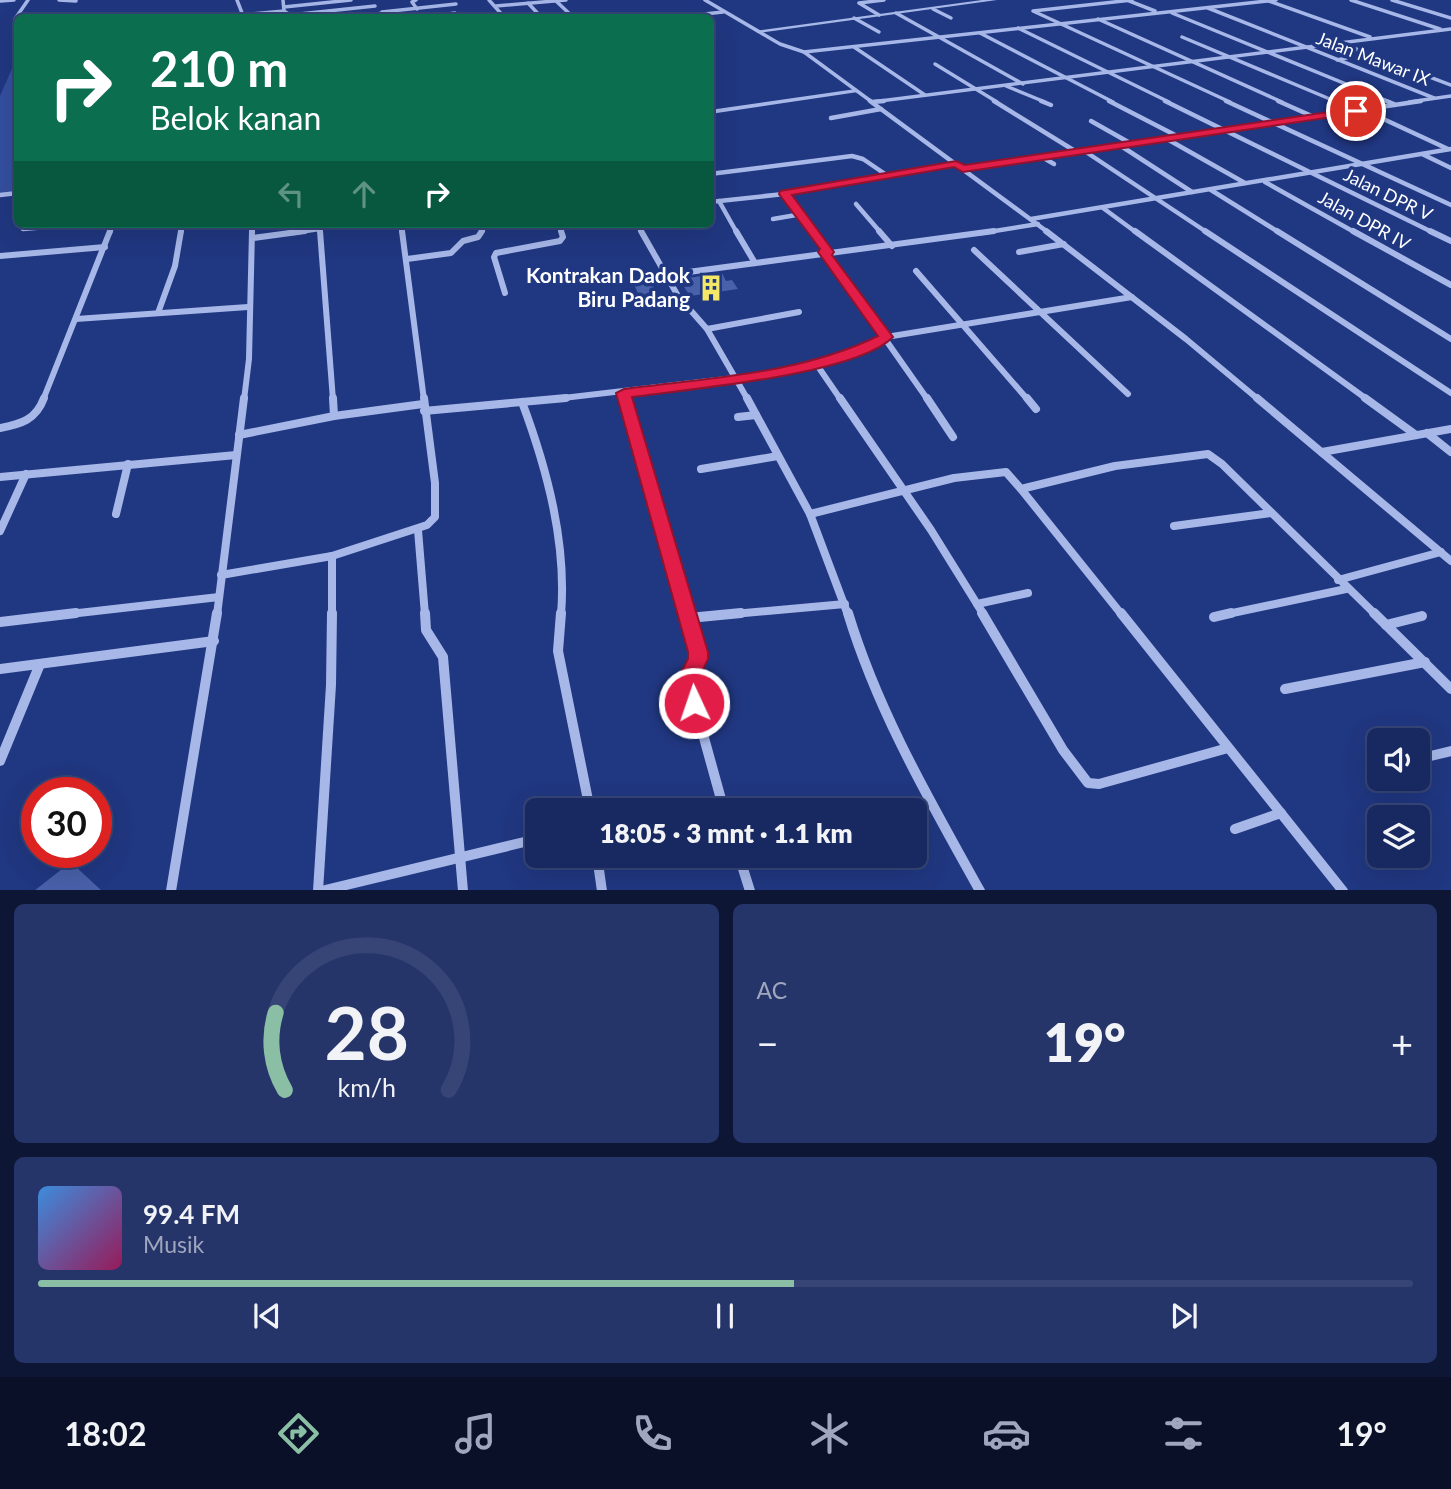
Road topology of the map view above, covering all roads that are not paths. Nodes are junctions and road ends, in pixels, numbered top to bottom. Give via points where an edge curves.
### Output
1 (14, 0) edge
2 (59, 0) edge
3 (283, 0) edge
4 (351, 0) edge
5 (371, 0) edge
6 (416, 0) edge
7 (489, 0) edge
8 (566, 0) edge
9 (705, 0) edge
10 (884, 0) edge
11 (994, 0) edge
12 (1128, 0) edge
13 (1276, 0) edge
14 (1351, 0) edge
15 (1392, 0) edge
16 (0, 1) edge
17 (76, 1) edge
18 (556, 1) edge
19 (973, 1) edge
20 (1268, 1) edge
21 (528, 4) junction
22 (456, 5) dead end
23 (375, 6) junction
24 (496, 6) junction
25 (1205, 7) junction
26 (284, 9) junction
27 (416, 9) junction
28 (933, 9) junction
29 (1169, 11) junction
30 (724, 12) junction
31 (1159, 12) junction
32 (896, 13) junction
33 (255, 14) edge
34 (289, 14) edge
35 (299, 14) edge
36 (384, 14) edge
37 (502, 14) edge
38 (538, 14) edge
39 (570, 14) edge
40 (705, 14) edge
41 (879, 15) junction
42 (854, 18) junction
43 (951, 18) dead end
44 (1451, 18) edge
45 (1097, 19) junction
46 (1060, 24) junction
47 (1018, 28) junction
48 (1443, 30) junction
49 (758, 31) junction
50 (1451, 31) edge
51 (878, 32) dead end
52 (979, 33) junction
53 (939, 37) junction
54 (1182, 37) dead end
55 (1374, 38) junction
56 (1339, 42) junction
57 (1302, 46) junction
58 (853, 47) junction
59 (1265, 51) junction
60 (804, 52) junction
61 (1228, 56) junction
62 (1351, 57) dead end
63 (1336, 60) junction
64 (1192, 62) junction
65 (935, 64) dead end
66 (1149, 67) junction
67 (1108, 72) junction
68 (1065, 78) junction
69 (1023, 84) junction
70 (1451, 85) edge
71 (1005, 86) junction
72 (978, 90) junction
73 (856, 91) junction
74 (926, 96) junction
75 (1438, 98) junction
76 (1451, 99) edge
77 (872, 103) junction
78 (1395, 104) junction
79 (1051, 105) dead end
80 (881, 109) junction
81 (1362, 110) junction
82 (1356, 111) junction
83 (714, 112) edge
84 (1315, 117) junction
85 (831, 118) dead end
86 (1091, 121) dead end
87 (1273, 123) junction
88 (1227, 129) junction
89 (1177, 136) junction
90 (1166, 139) junction
91 (1131, 144) junction
92 (1120, 145) junction
93 (1450, 149) edge
94 (1083, 150) junction
95 (1076, 151) junction
96 (1421, 153) junction
97 (1042, 157) junction
98 (956, 164) junction
99 (1054, 164) dead end
100 (1360, 164) junction
101 (1451, 168) edge
102 (963, 169) junction
103 (714, 173) edge
104 (1312, 173) junction
105 (888, 176) junction
106 (1265, 181) junction
107 (1246, 184) junction
108 (1210, 189) junction
109 (1192, 192) junction
110 (784, 194) junction
111 (1157, 198) junction
112 (719, 201) junction
113 (714, 202) edge
114 (856, 204) dead end
115 (1451, 205) edge
116 (1103, 208) junction
117 (802, 214) junction
118 (773, 219) dead end
119 (1031, 219) junction
120 (1038, 224) junction
121 (35, 228) edge
122 (112, 228) edge
123 (181, 228) edge
124 (252, 228) edge
125 (308, 228) edge
126 (319, 228) edge
127 (402, 228) edge
128 (562, 228) edge
129 (639, 228) edge
130 (23, 229) dead end
131 (482, 231) dead end
132 (253, 238) junction
133 (1451, 241) edge
134 (1064, 244) junction
135 (892, 246) junction
136 (105, 247) junction
137 (974, 250) dead end
138 (826, 252) junction
139 (1019, 252) dead end
140 (0, 256) edge
141 (407, 259) junction
142 (755, 262) junction
143 (916, 271) dead end
144 (666, 275) junction
145 (1451, 285) edge
146 (505, 293) dead end
147 (1132, 298) junction
148 (248, 307) junction
149 (799, 312) dead end
150 (158, 313) junction
151 (1043, 313) junction
152 (76, 319) junction
153 (962, 326) junction
154 (707, 329) junction
155 (886, 337) junction
156 (1451, 338) edge
157 (817, 365) junction
158 (737, 379) junction
159 (624, 393) junction
160 (1451, 393) edge
161 (1128, 394) dead end
162 (522, 402) junction
163 (423, 407) junction
164 (1037, 409) dead end
165 (756, 415) junction
166 (334, 416) junction
167 (738, 417) dead end
168 (0, 428) edge
169 (1451, 429) edge
170 (1427, 433) junction
171 (240, 435) junction
172 (1416, 435) junction
173 (953, 437) dead end
174 (1322, 452) junction
175 (1451, 452) edge
176 (236, 455) junction
177 (779, 456) junction
178 (128, 464) junction
179 (701, 469) dead end
180 (26, 474) junction
181 (0, 477) edge
182 (1021, 489) junction
183 (905, 491) junction
184 (1271, 513) junction
185 (116, 514) dead end
186 (810, 514) junction
187 (1174, 526) dead end
188 (418, 530) junction
189 (0, 531) edge
190 (1441, 552) junction
191 (332, 556) junction
192 (1451, 561) edge
193 (221, 575) junction
194 (1338, 580) junction
195 (1346, 589) junction
196 (1028, 593) dead end
197 (219, 597) junction
198 (845, 604) junction
199 (977, 604) junction
200 (1214, 617) dead end
201 (1423, 617) dead end
202 (689, 618) junction
203 (0, 622) edge
204 (1386, 625) junction
205 (214, 641) junction
206 (1424, 662) junction
207 (40, 664) junction
208 (0, 669) edge
209 (1284, 689) dead end
210 (1451, 689) edge
211 (1228, 748) junction
212 (1451, 751) edge
213 (1430, 756) edge
214 (0, 761) edge
215 (588, 798) edge
216 (721, 798) edge
217 (1280, 813) junction
218 (1235, 829) dead end
219 (525, 842) edge
220 (462, 856) junction
221 (598, 868) edge
222 (743, 868) edge
223 (172, 890) edge
224 (320, 890) edge
225 (324, 890) edge
226 (463, 890) edge
227 (601, 890) edge
228 (750, 890) edge
229 (979, 890) edge
230 (1342, 890) edge

1 - 16 street
2 - 17 street
3 - 26 street
4 - 26 street
5 - 23 street
6 - 27 street via 412,2
7 - 24 street
8 - 18 street
9 - 30 street
10 - 41 street via 859,3
11 - 19 street
12 - 31 street
12 - 46 street via 1033,11
13 - 20 street
14 - 48 street
15 - 44 street
18 - 21 street
18 - 39 street
19 - 28 street
20 - 25 street
20 - 55 street
21 - 24 street
21 - 38 street
22 - 27 street
23 - 35 street
23 - 36 street
24 - 37 street
25 - 29 street
25 - 57 street, Jalan Mawar IX
26 - 33 street
26 - 34 street
27 - 36 street
28 - 32 street
28 - 43 street
29 - 31 street
29 - 59 street
30 - 40 street
30 - 49 street
31 - 45 street
32 - 41 street
32 - 53 street
41 - 42 street
42 - 49 street
42 - 51 street
45 - 46 street
45 - 64 street
46 - 47 street
46 - 66 street
47 - 52 street
47 - 67 street, Jalan DPR V
48 - 50 street
48 - 55 street
49 - 60 street
52 - 53 street
52 - 68 street
53 - 58 street
53 - 69 street
54 - 61 street
55 - 56 street
56 - 57 street
56 - 70 street
57 - 59 street
57 - 63 street, Jalan Mawar IX
58 - 60 street
58 - 74 street
59 - 61 street
59 - 78 street
60 - 73 street
61 - 64 street
61 - 82 street
62 - 63 street
63 - 75 street, Jalan Mawar IX
64 - 66 street
64 - 84 street
65 - 72 street
66 - 67 street
66 - 87 street
67 - 68 street
67 - 88 street, Jalan DPR V
68 - 69 street
68 - 89 street
69 - 71 street
71 - 72 street
71 - 79 street
72 - 74 street
72 - 95 street
73 - 77 street
73 - 83 street
74 - 77 street
75 - 76 street
75 - 78 street
77 - 80 street
78 - 81 street
80 - 85 street
80 - 98 street
81 - 82 street
81 - 93 street
82 - 84 street
84 - 87 street
86 - 91 street
87 - 88 street
87 - 100 street
88 - 89 street
88 - 104 street, Jalan DPR V
89 - 90 street
90 - 91 street
90 - 107 street
91 - 92 street
92 - 94 street
92 - 109 street
93 - 96 street
94 - 95 street
94 - 111 street
95 - 97 street
96 - 100 street
96 - 101 street
97 - 99 street
97 - 102 street
98 - 102 street
98 - 105 street
100 - 104 street
100 - 115 street
102 - 119 street
103 - 105 street via 852,156
104 - 106 street
104 - 133 street, Jalan DPR V
105 - 110 street
106 - 107 street
106 - 145 street, Jalan DPR IV
107 - 108 street
108 - 109 street
108 - 156 street
109 - 111 street
110 - 112 street
110 - 117 street
111 - 116 street
111 - 160 street
112 - 113 street
112 - 142 street
114 - 135 street
116 - 119 street
116 - 172 street
117 - 118 street
117 - 138 street
119 - 120 street
120 - 134 street
120 - 135 street
121 - 130 street
122 - 136 street
123 - 150 street via 176,266
124 - 132 street
125 - 132 street
126 - 166 street
127 - 141 street
128 - 146 street via 560,241 495,254
129 - 144 street
131 - 141 street via 452,253
132 - 148 street
134 - 139 street
134 - 147 street
135 - 138 street
136 - 140 street
136 - 152 street
137 - 151 street
138 - 142 street
138 - 155 street
141 - 163 street
142 - 144 street
143 - 153 street
144 - 154 street
147 - 151 street
147 - 174 street
148 - 150 street
148 - 171 street via 249,359
149 - 154 street
150 - 152 street
151 - 153 street
151 - 161 street
152 - 168 street via 39,411 24,423
153 - 155 street
153 - 164 street
154 - 158 street
155 - 157 street
155 - 173 street
157 - 158 street
157 - 183 street
158 - 159 street
158 - 165 street
159 - 162 street
159 - 202 street
162 - 163 street
162 - 215 street via 543,459 553,507 563,590 558,651
163 - 166 street
163 - 188 street via 436,507 432,521
165 - 167 street
165 - 177 street
166 - 171 street
169 - 170 street
170 - 172 street
170 - 175 street
171 - 176 street
172 - 174 street
174 - 190 street
176 - 178 street
176 - 193 street
177 - 179 street
177 - 186 street
178 - 180 street
178 - 185 street
180 - 181 street
180 - 189 street
182 - 183 street via 1006,472 998,471
182 - 184 street via 1115,466 1204,453
182 - 211 street
183 - 186 street
183 - 199 street
184 - 187 street
184 - 194 street
186 - 198 street
188 - 191 street
188 - 220 street via 426,630 443,657
190 - 192 street
190 - 194 street
191 - 193 street
191 - 224 street via 331,685
193 - 197 street
194 - 195 street
195 - 200 street
195 - 204 street
196 - 199 street
197 - 203 street
197 - 205 street
198 - 202 street
198 - 229 street via 895,736
199 - 211 street via 1063,750 1088,783 1099,784
201 - 204 street
202 - 216 street via 699,655 688,680
204 - 206 street
205 - 207 street
205 - 223 street
206 - 209 street
206 - 210 street
207 - 208 street
207 - 214 street
211 - 217 street
212 - 213 street
217 - 218 street
217 - 230 street
219 - 220 street
220 - 225 street
220 - 226 street
221 - 227 street
222 - 228 street

